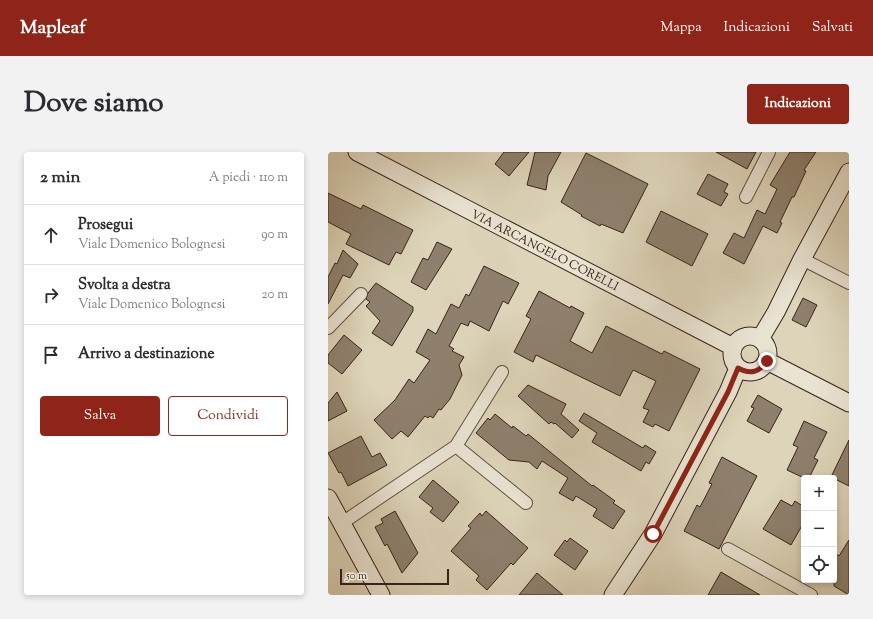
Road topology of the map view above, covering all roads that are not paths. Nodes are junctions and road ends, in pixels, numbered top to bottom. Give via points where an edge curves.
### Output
1 (357, 152) edge
2 (769, 152) edge
3 (849, 172) edge
4 (746, 197) dead end
5 (802, 258) junction
6 (849, 283) edge
7 (361, 294) dead end
8 (328, 328) edge
9 (760, 339) junction
10 (733, 347) junction
11 (767, 361) junction
12 (738, 368) junction
13 (502, 372) dead end
14 (849, 403) edge
15 (456, 446) junction
16 (328, 498) edge
17 (526, 504) dead end
18 (342, 523) junction
19 (728, 549) dead end
20 (382, 595) edge
21 (613, 595) edge
22 (811, 595) edge

1 - 10 street, VIA ARCANGELO CORELLI
2 - 4 street
3 - 5 street
5 - 6 street
5 - 9 street
7 - 8 street
9 - 10 street via 748,336
9 - 11 street via 768,351
10 - 12 street via 733,358
11 - 12 street via 754,372
11 - 14 street
12 - 21 street via 728,392 653,534
13 - 15 street
15 - 17 street
15 - 18 street
16 - 18 street
18 - 20 street
19 - 22 street

